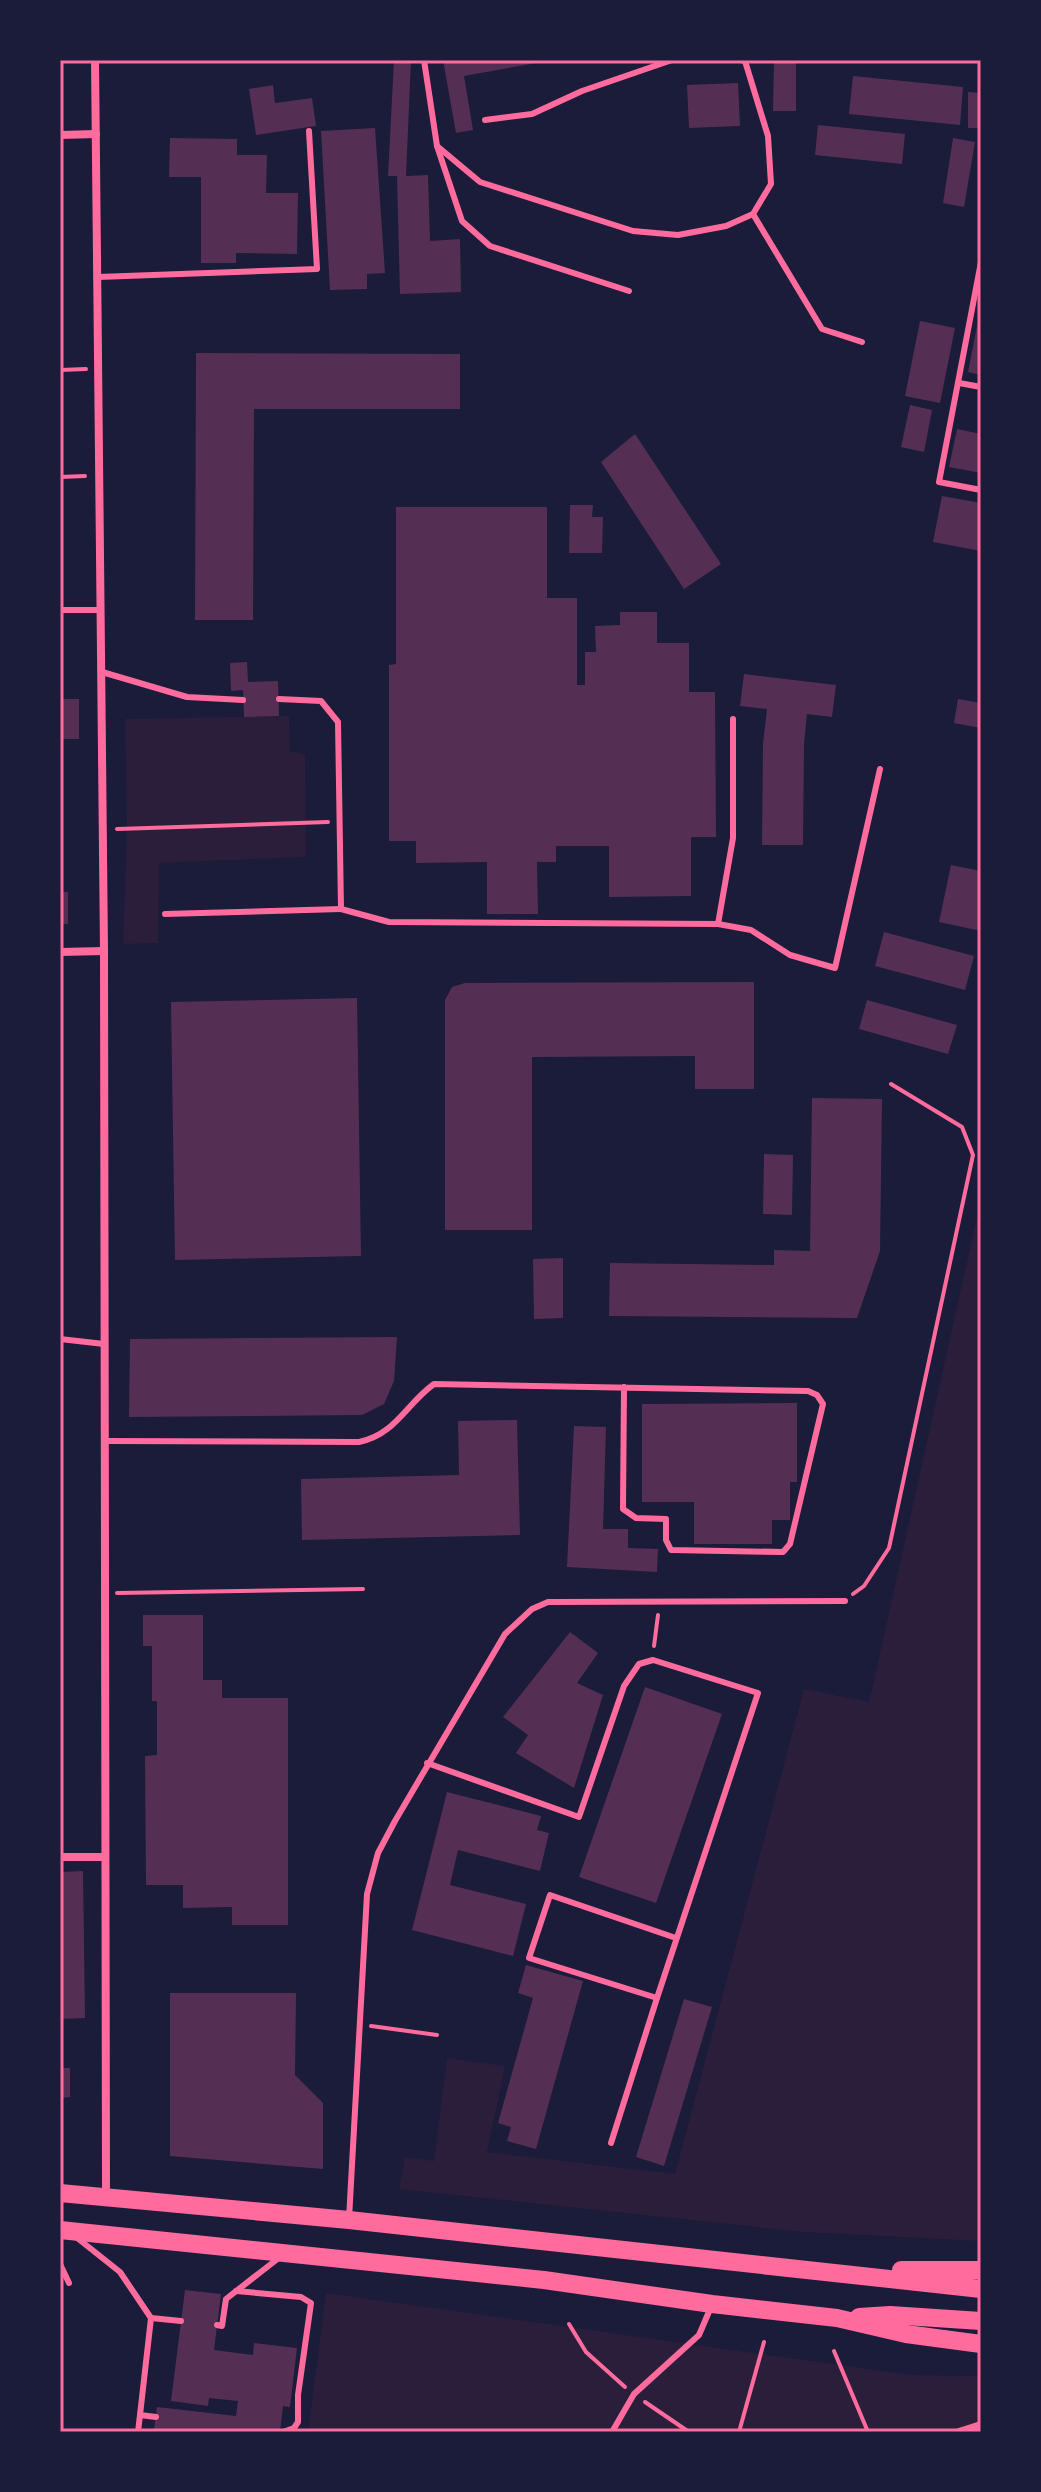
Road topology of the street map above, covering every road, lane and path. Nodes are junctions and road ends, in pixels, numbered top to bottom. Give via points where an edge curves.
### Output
1 (95, 60) edge
2 (424, 60) edge
3 (672, 60) edge
4 (741, 60) edge
5 (485, 120) dead end
6 (309, 131) dead end
7 (96, 134) junction
8 (60, 135) edge
9 (437, 146) junction
10 (753, 214) junction
11 (981, 262) edge
12 (98, 277) junction
13 (629, 291) dead end
14 (972, 310) junction
15 (981, 311) edge
16 (862, 342) dead end
17 (99, 369) junction
18 (60, 370) edge
19 (959, 383) junction
20 (981, 387) edge
21 (100, 476) junction
22 (60, 477) edge
23 (981, 490) edge
24 (60, 610) edge
25 (101, 610) junction
26 (102, 672) junction
27 (279, 699) dead end
28 (243, 700) dead end
29 (733, 719) dead end
30 (880, 769) dead end
31 (339, 821) junction
32 (103, 830) junction
33 (341, 909) junction
34 (165, 914) dead end
35 (718, 924) junction
36 (104, 951) junction
37 (60, 952) edge
38 (891, 1084) dead end
39 (60, 1339) edge
40 (104, 1344) junction
41 (624, 1387) junction
42 (105, 1441) junction
43 (363, 1589) dead end
44 (104, 1593) junction
45 (659, 1601) junction
46 (845, 1601) joint
47 (653, 1660) junction
48 (427, 1763) junction
49 (60, 1857) edge
50 (105, 1857) junction
51 (676, 1938) junction
52 (657, 1998) junction
53 (360, 2025) junction
54 (437, 2035) dead end
55 (611, 2143) dead end
56 (60, 2193) edge
57 (106, 2197) junction
58 (349, 2220) junction
59 (63, 2230) edge
60 (286, 2252) junction
61 (60, 2264) edge
62 (818, 2270) junction
63 (981, 2270) edge
64 (69, 2283) dead end
65 (981, 2289) edge
66 (236, 2291) junction
67 (712, 2304) junction
68 (151, 2318) junction
69 (837, 2318) junction
70 (181, 2321) dead end
71 (981, 2321) edge
72 (217, 2325) dead end
73 (764, 2342) dead end
74 (981, 2344) edge
75 (834, 2351) dead end
76 (140, 2415) junction
77 (156, 2417) dead end
78 (981, 2425) edge
79 (138, 2432) edge
80 (286, 2432) edge
81 (612, 2432) edge
82 (739, 2432) edge
83 (868, 2432) edge
84 (959, 2432) edge

1 - 7 street
2 - 9 lane
3 - 5 lane via 532,114
4 - 10 lane via 768,136 770,160 771,184
6 - 12 lane via 317,269
7 - 8 street
7 - 12 street
9 - 10 lane via 480,182 633,231 678,235 726,226
9 - 13 lane via 462,221 490,246
10 - 16 lane via 822,329
11 - 14 lane
12 - 17 street
14 - 15 lane
14 - 19 lane
17 - 18 path
17 - 21 street
19 - 20 lane
19 - 23 lane via 939,482
21 - 22 path
21 - 25 street
24 - 25 lane
25 - 26 street
26 - 28 lane via 187,697
26 - 32 street
27 - 31 lane via 321,701 338,722
29 - 35 lane via 733,838
30 - 35 lane via 835,968 790,955 751,930
31 - 32 path
31 - 33 lane
32 - 36 street
33 - 34 lane
33 - 35 lane via 389,922
36 - 37 street
36 - 40 street
38 - 46 path via 962,1127 973,1155 889,1548 864,1586
39 - 40 lane
40 - 42 street
41 - 41 lane via 623,1509 636,1518 666,1519 671,1550 783,1552 790,1544 823,1404 817,1395
41 - 42 lane via 434,1384 376,1439 359,1442
42 - 44 street
43 - 44 path
44 - 50 street
45 - 46 lane
45 - 47 path
45 - 48 lane via 548,1602 532,1609 505,1634
47 - 48 lane via 639,1664 624,1686 579,1817
47 - 51 lane via 758,1693
48 - 53 lane via 389,1831 367,1894
49 - 50 street
50 - 57 street
51 - 52 lane
51 - 52 lane via 550,1895 529,1958
52 - 55 lane
53 - 54 path
53 - 58 lane
56 - 57 main road
57 - 58 main road
58 - 62 main road
59 - 60 main road
59 - 68 lane via 120,2272
60 - 66 lane
60 - 67 main road
61 - 64 lane
62 - 63 main road
62 - 65 main road
66 - 72 lane via 226,2299 222,2326
66 - 80 lane via 301,2297 311,2303 300,2414
67 - 69 main road
67 - 81 lane via 699,2335 634,2394
68 - 70 lane
68 - 76 lane
69 - 71 main road via 890,2315
69 - 74 main road
73 - 82 path
75 - 83 path
76 - 77 lane
76 - 79 lane
78 - 84 street

